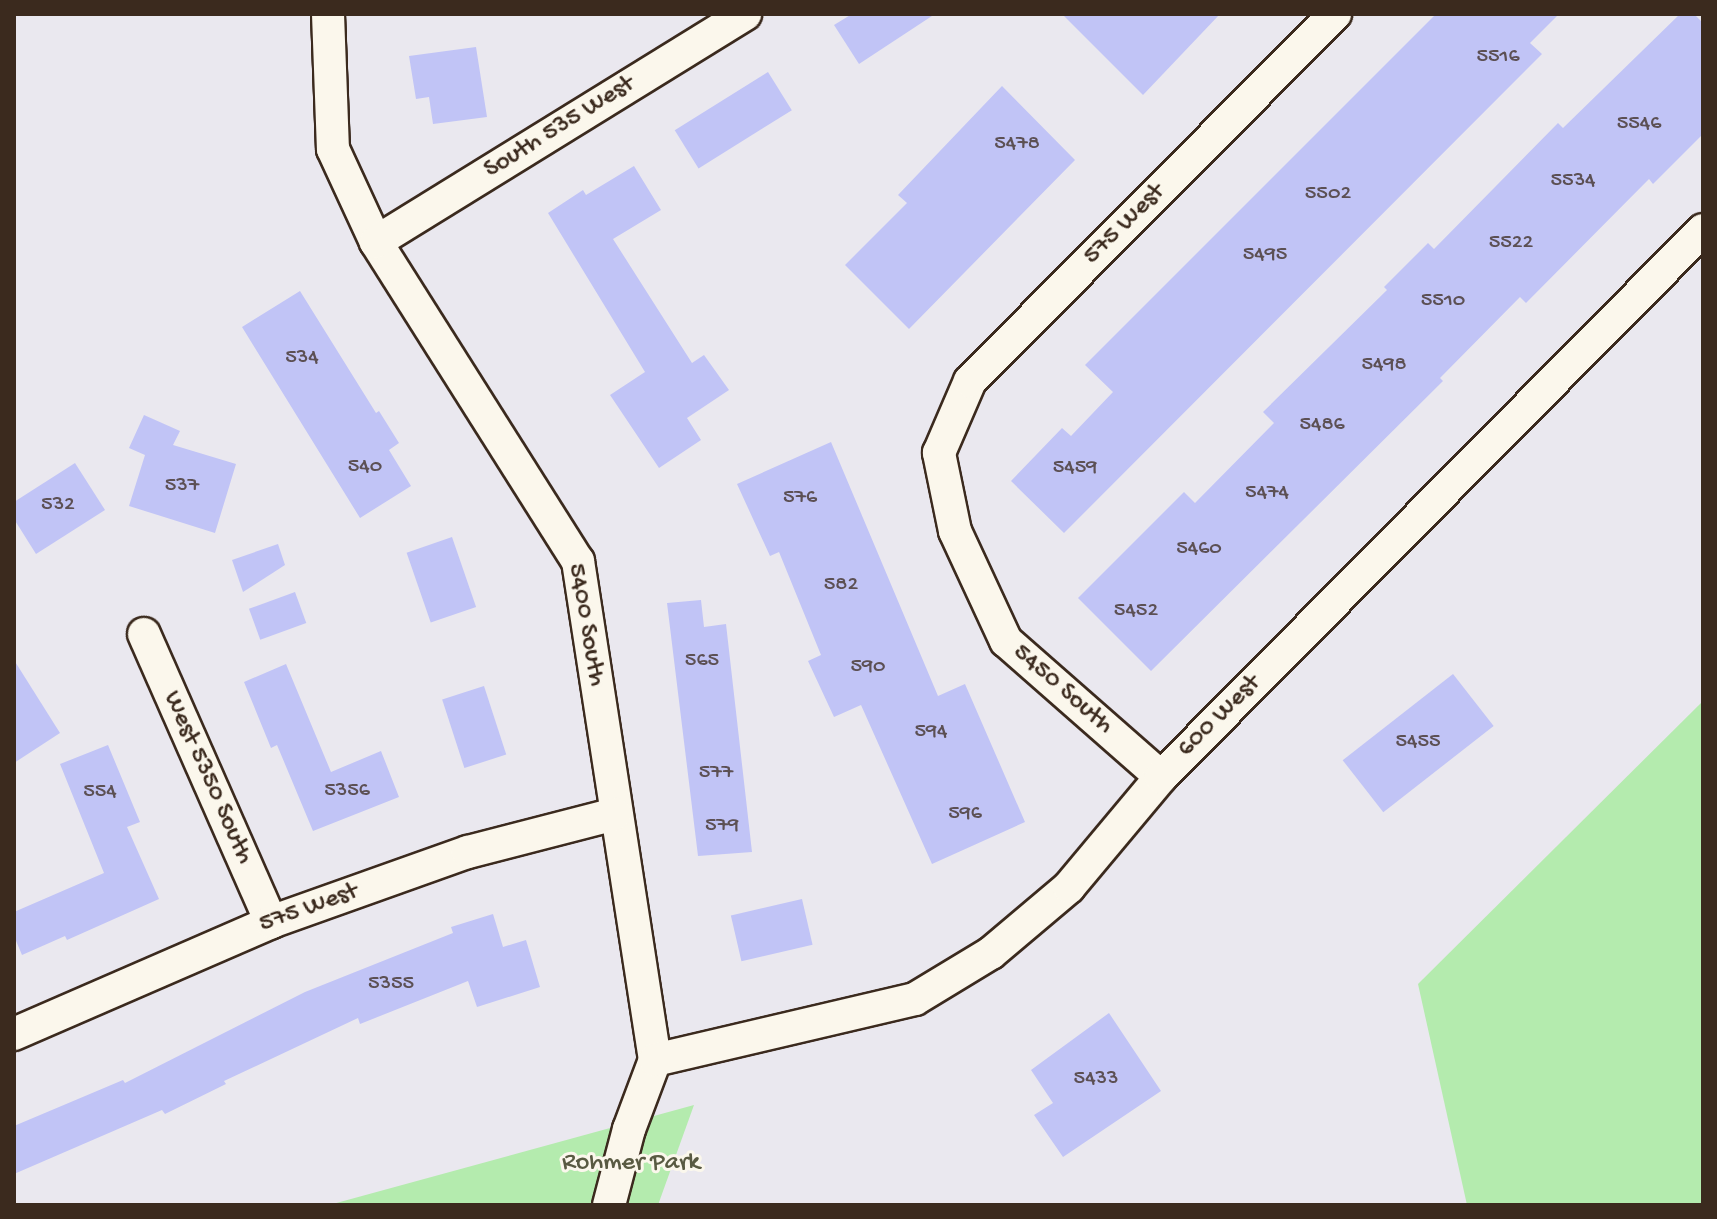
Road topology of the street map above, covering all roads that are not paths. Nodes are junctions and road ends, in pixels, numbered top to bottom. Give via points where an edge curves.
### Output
1 (328, 14) edge
2 (745, 14) edge
3 (1335, 14) edge
4 (1703, 230) edge
5 (376, 242) junction
6 (939, 453) joint
7 (144, 634) dead end
8 (1161, 777) junction
9 (615, 814) junction
10 (271, 922) junction
11 (14, 1034) edge
12 (655, 1060) junction
13 (609, 1205) edge

1 - 5 street, 5400 South via 333,149
2 - 5 street, South 535 West
3 - 6 street, 575 West via 970,381
4 - 8 street, 600 West
5 - 9 street, 5400 South via 578,561
6 - 8 street, 5450 South via 955,531 1006,641
7 - 10 street, West 5350 South
8 - 12 street, 600 West via 1069,887 991,953 915,999
9 - 10 street, 575 West via 468,852
9 - 12 street, 5400 South
10 - 11 street, 575 West
12 - 13 street

